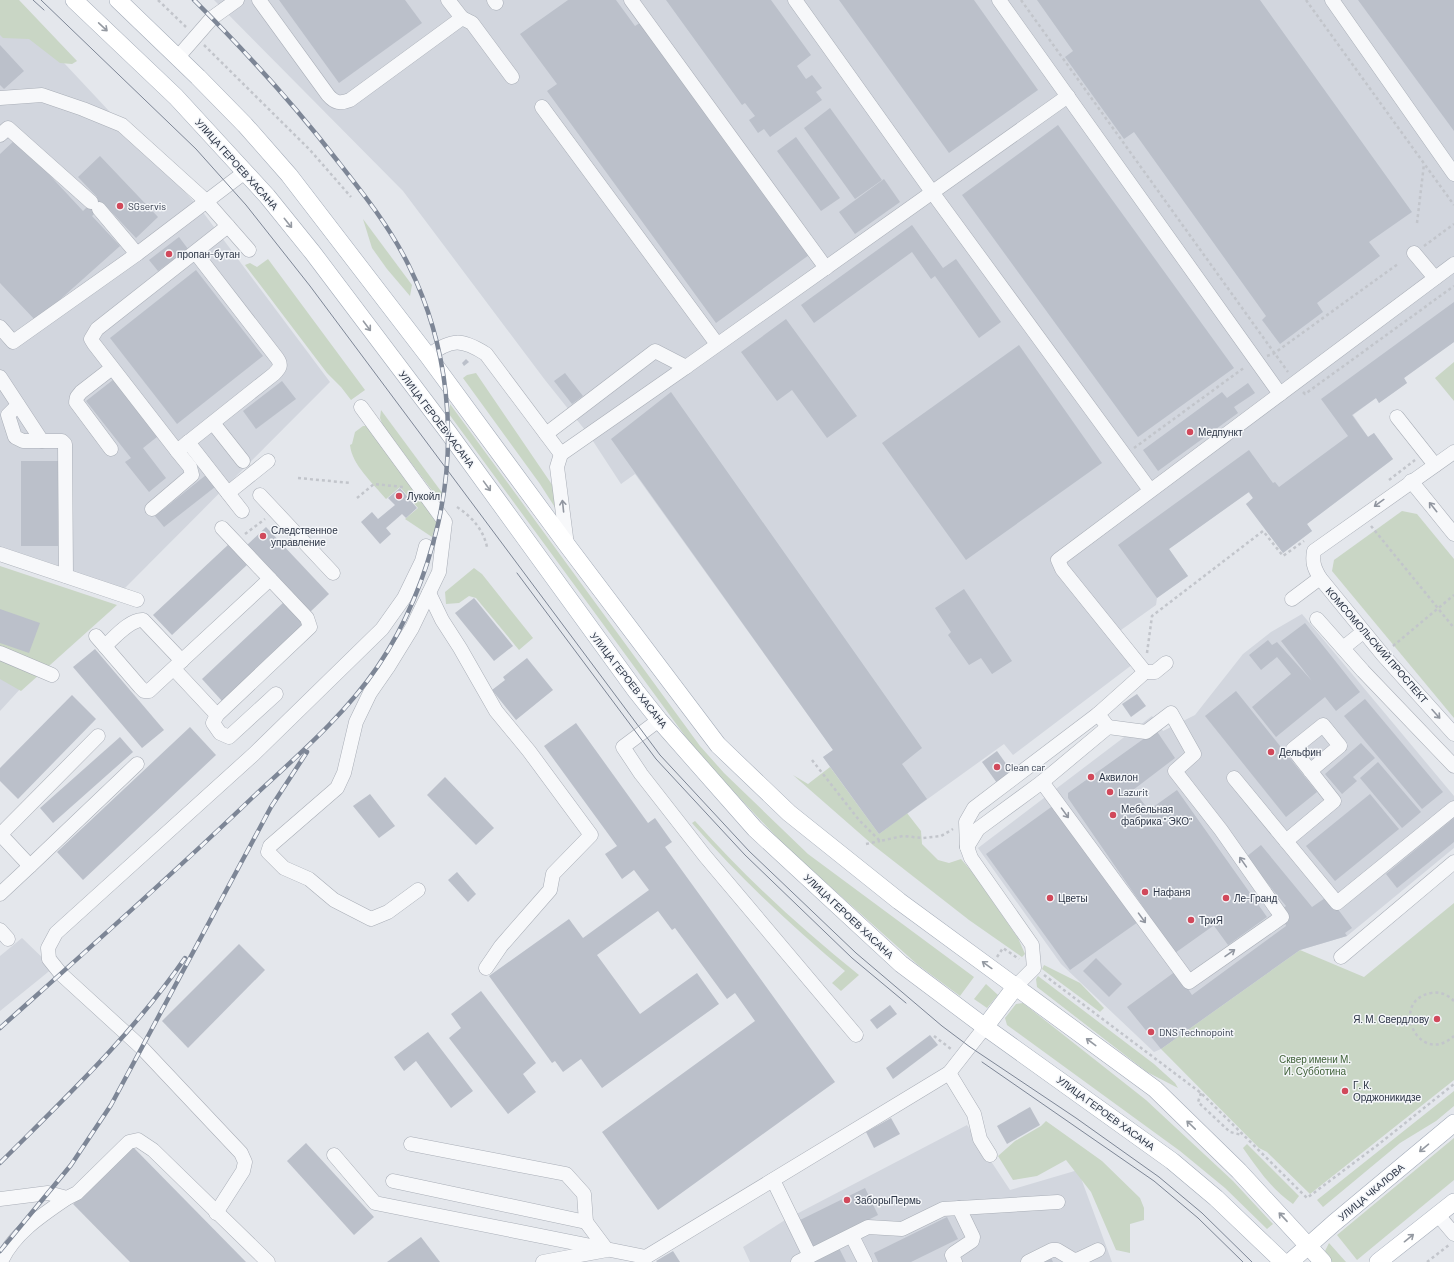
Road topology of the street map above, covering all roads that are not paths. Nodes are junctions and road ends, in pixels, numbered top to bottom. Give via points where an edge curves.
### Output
1 (74, 0) edge
2 (118, 0) edge
3 (237, 0) edge
4 (259, 0) edge
5 (448, 0) edge
6 (631, 0) edge
7 (795, 0) edge
8 (999, 0) edge
9 (1332, 0) edge
10 (462, 18) junction
11 (178, 57) junction
12 (512, 77) dead end
13 (1068, 96) junction
14 (0, 98) edge
15 (542, 107) dead end
16 (0, 135) edge
17 (245, 172) junction
18 (1454, 174) edge
19 (932, 192) junction
20 (206, 202) junction
21 (228, 226) junction
22 (249, 250) dead end
23 (195, 252) junction
24 (1414, 253) road end
25 (137, 254) junction
26 (1454, 264) edge
27 (826, 268) junction
28 (1435, 278) junction
29 (0, 327) edge
30 (717, 344) junction
31 (428, 356) junction
32 (686, 367) junction
33 (112, 368) junction
34 (0, 377) edge
35 (1280, 394) junction
36 (18, 405) junction
37 (361, 407) dead end
38 (1397, 417) dead end
39 (212, 423) junction
40 (546, 434) junction
41 (42, 441) junction
42 (188, 442) junction
43 (111, 449) dead end
44 (177, 451) junction
45 (1454, 452) edge
46 (561, 454) junction
47 (243, 461) dead end
48 (268, 461) dead end
49 (1435, 465) junction
50 (1411, 481) junction
51 (1150, 490) junction
52 (228, 493) junction
53 (260, 495) dead end
54 (152, 509) dead end
55 (242, 511) dead end
56 (222, 528) dead end
57 (1454, 534) edge
58 (567, 545) junction
59 (426, 546) dead end
60 (0, 554) edge
61 (333, 573) dead end
62 (66, 576) junction
63 (1320, 578) junction
64 (270, 579) junction
65 (429, 593) junction
66 (1292, 599) dead end
67 (137, 600) dead end
68 (1317, 619) dead end
69 (1363, 632) junction
70 (1343, 648) junction
71 (0, 653) edge
72 (1166, 663) dead end
73 (178, 665) junction
74 (1145, 672) junction
75 (52, 675) dead end
76 (276, 694) dead end
77 (217, 714) junction
78 (1098, 714) junction
79 (659, 720) junction
80 (1108, 727) junction
81 (1454, 734) edge
82 (98, 736) dead end
83 (137, 764) dead end
84 (1454, 766) edge
85 (1310, 770) dead end
86 (1234, 778) dead end
87 (1042, 782) junction
88 (1454, 808) edge
89 (0, 834) edge
90 (1286, 841) junction
91 (967, 847) junction
92 (1454, 862) edge
93 (30, 866) junction
94 (418, 890) dead end
95 (0, 894) edge
96 (1341, 957) dead end
97 (486, 968) dead end
98 (1016, 986) junction
99 (985, 1027) junction
100 (856, 1035) dead end
101 (949, 1073) junction
102 (1454, 1123) edge
103 (411, 1144) dead end
104 (334, 1155) dead end
105 (990, 1156) dead end
106 (773, 1180) junction
107 (392, 1181) dead end
108 (67, 1198) junction
109 (0, 1199) edge
110 (1058, 1202) dead end
111 (1454, 1202) edge
112 (959, 1208) junction
113 (216, 1213) junction
114 (1438, 1215) junction
115 (586, 1222) junction
116 (1454, 1234) edge
117 (852, 1236) junction
118 (1309, 1246) junction
119 (607, 1250) junction
120 (1098, 1250) dead end
121 (644, 1259) edge
122 (804, 1259) edge
123 (1, 1262) edge
124 (268, 1262) edge
125 (543, 1262) edge
126 (865, 1262) edge
127 (955, 1262) edge
128 (1028, 1262) edge
129 (1283, 1262) edge
130 (1290, 1262) edge
131 (1323, 1262) edge
132 (1378, 1262) edge

1 -> 17 main road, УЛИЦА ГЕРОЕВ ХАСАНА via 176,97
2 - 11 main road
3 - 11 lane via 212,18
4 - 10 lane via 333,102 341,104
5 - 10 lane
6 - 27 lane
7 - 19 lane
8 - 13 lane
9 - 18 lane
10 - 12 lane via 472,23
11 - 31 main road via 289,174
13 - 19 lane
13 - 35 lane
14 - 20 lane via 42,95 122,126
15 - 30 lane
16 - 25 lane via 8,128 95,206
17 - 20 lane
17 -> 79 main road, УЛИЦА ГЕРОЕВ ХАСАНА via 313,253
19 - 27 lane
19 - 51 lane
20 - 21 lane
20 - 25 lane
21 - 22 lane
21 - 23 lane
23 - 33 lane via 92,334 91,339
23 - 39 lane via 280,363 280,368 274,374
24 - 28 lane
25 - 29 lane via 13,342
26 - 28 lane
27 - 30 lane
28 - 35 lane
30 - 32 lane
31 - 40 lane via 438,348 456,342 469,344 486,354
31 - 58 main road
32 - 40 lane via 655,351
32 - 46 lane
33 - 43 lane via 76,397 76,402
33 - 44 lane
34 - 36 lane
35 - 51 lane
36 - 41 lane
36 - 41 lane via 8,415 15,437 23,441
37 - 65 lane via 445,522 439,572
38 - 49 lane
39 - 42 lane
39 - 47 lane
40 - 46 lane
41 - 62 lane via 62,441 66,449
42 - 44 lane
42 - 52 lane
44 - 54 lane via 190,467 192,475
45 - 49 lane
58 -> 46 lane via 557,467
48 - 52 lane
49 - 50 lane
57 -> 50 lane
50 -> 63 lane, КОМСОМОЛЬСКИЙ ПРОСПЕКТ via 1310,545 1313,567
51 - 74 lane via 1058,560 1062,569
52 - 55 lane
53 - 61 lane
56 - 64 lane
98 -> 58 main road via 899,901 789,813 718,745
59 - 113 lane via 422,561 404,598 382,629 254,754 56,933 48,948 49,959 61,974 142,1048 242,1153 245,1162 243,1171
60 - 62 lane
62 - 67 lane
63 - 66 lane
63 - 69 lane, КОМСОМОЛЬСКИЙ ПРОСПЕКТ
64 - 73 lane
64 - 77 lane via 307,618 310,627
65 - 94 lane via 412,628 370,694 356,722 344,773 337,788 270,846 268,852 284,868 309,879 334,900 371,919 388,912
65 - 97 lane via 442,620 496,711 591,835 553,874 550,890 501,946
68 - 70 lane
69 - 70 lane
69 -> 81 lane, КОМСОМОЛЬСКИЙ ПРОСПЕКТ
70 - 84 lane
71 - 75 lane
72 - 74 lane via 1155,672
73 - 73 lane via 143,620 138,620 100,641 144,691 154,688
73 - 77 lane
74 - 78 lane
76 - 77 lane via 229,737 220,733 213,724
78 - 80 lane
78 - 91 lane via 974,808 966,822
79 - 99 main road, УЛИЦА ГЕРОЕВ ХАСАНА via 755,828 901,964
79 - 100 lane via 623,747 704,856
80 - 87 lane
87 -> 80 lane via 1189,982 1282,916 1175,771 1194,754 1171,713 1146,732
82 - 89 lane
83 - 93 lane
85 - 90 lane via 1334,801
86 - 90 lane
87 - 91 lane via 978,829
88 - 90 lane via 1337,903
89 - 93 lane
91 - 98 lane via 971,858 1032,945 1034,968
92 - 96 lane
93 - 95 lane
98 - 99 main road
118 -> 98 main road via 1239,1171 1155,1089
99 - 101 lane
99 - 129 main road, УЛИЦА ГЕРОЕВ ХАСАНА via 1172,1161
101 - 105 lane via 974,1114 980,1138
101 - 106 lane
102 -> 118 main road, УЛИЦА ЧКАЛОВА
103 - 115 lane via 566,1174 584,1194
104 - 119 lane via 376,1203
106 - 121 lane
106 - 122 lane
107 - 115 lane
108 - 109 lane via 48,1193
108 - 113 lane via 77,1193 129,1142 138,1140 153,1150
108 - 123 lane via 33,1221 4,1253
110 - 112 lane
111 - 114 main road
112 - 117 lane via 943,1209 902,1229 868,1227
112 - 127 lane via 973,1237 972,1241 954,1253 952,1256
113 - 124 lane
114 - 116 lane
132 -> 114 main road
115 - 119 lane
117 - 122 lane
117 - 126 lane
118 - 130 main road, УЛИЦА ЧКАЛОВА
118 - 131 main road
119 - 121 lane
119 - 125 lane
120 - 128 lane via 1076,1260 1052,1250

